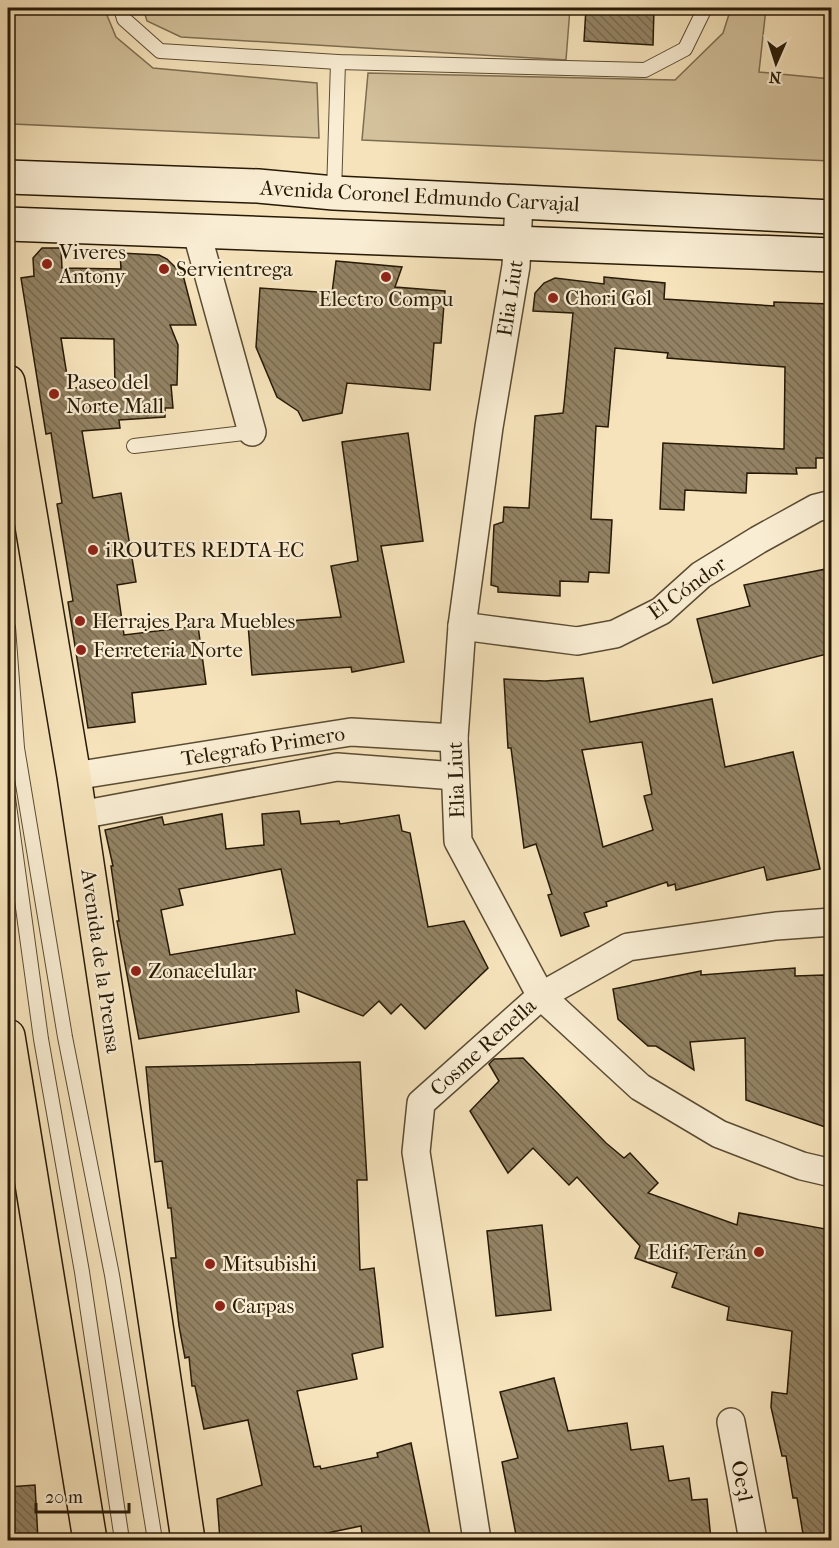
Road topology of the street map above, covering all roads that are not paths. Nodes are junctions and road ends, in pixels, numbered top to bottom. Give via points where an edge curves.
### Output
1 (121, 8) edge
2 (705, 8) edge
3 (338, 62) junction
4 (8, 177) edge
5 (334, 193) junction
6 (519, 202) junction
7 (831, 217) edge
8 (8, 224) edge
9 (196, 230) junction
10 (519, 242) junction
11 (831, 255) edge
12 (8, 382) edge
13 (252, 432) joint
14 (134, 446) dead end
15 (831, 504) edge
16 (462, 626) junction
17 (8, 627) edge
18 (454, 738) junction
19 (74, 776) junction
20 (455, 776) junction
21 (8, 798) edge
22 (80, 815) junction
23 (831, 922) edge
24 (541, 996) junction
25 (8, 1036) edge
26 (831, 1173) edge
27 (731, 1422) dead end
28 (90, 1540) edge
29 (122, 1540) edge
30 (155, 1540) edge
31 (188, 1540) edge
32 (477, 1540) edge
33 (753, 1540) edge

1 - 3 lane via 124,18 160,51
2 - 3 lane via 685,50 645,70
3 - 5 lane
4 - 5 main road, Avenida Coronel Edmundo Carvajal via 258,186
5 - 6 main road, Avenida Coronel Edmundo Carvajal
6 - 7 main road, Avenida Coronel Edmundo Carvajal
6 - 10 street, Elia Liut
8 - 9 main road, Avenida Coronel Edmundo Carvajal
9 - 10 main road, Avenida Coronel Edmundo Carvajal
9 - 13 street
10 - 11 main road, Avenida Coronel Edmundo Carvajal
10 - 16 street, Elia Liut
12 - 19 main road, Avenida de la Prensa
13 - 14 lane
15 - 16 street, El Cóndor via 816,508 758,540 700,575 661,611 615,634 577,641
16 - 18 street, Elia Liut
17 - 30 lane via 17,748 65,1037 112,1275
18 - 19 street, Telegrafo Primero via 351,732
18 - 20 street, Elia Liut
19 - 22 main road, Avenida de la Prensa
20 - 22 street, Telegrafo Primero via 337,767
20 - 24 street, Elia Liut via 458,841
21 - 29 lane via 41,1039 82,1272
22 - 31 main road, Avenida de la Prensa
23 - 24 street, Cosme Renella via 628,947
24 - 26 street, Elia Liut via 640,1087 719,1134
24 - 32 street, Cosme Renella via 421,1103 416,1152
25 - 28 main road
27 - 33 street, Oe3l

